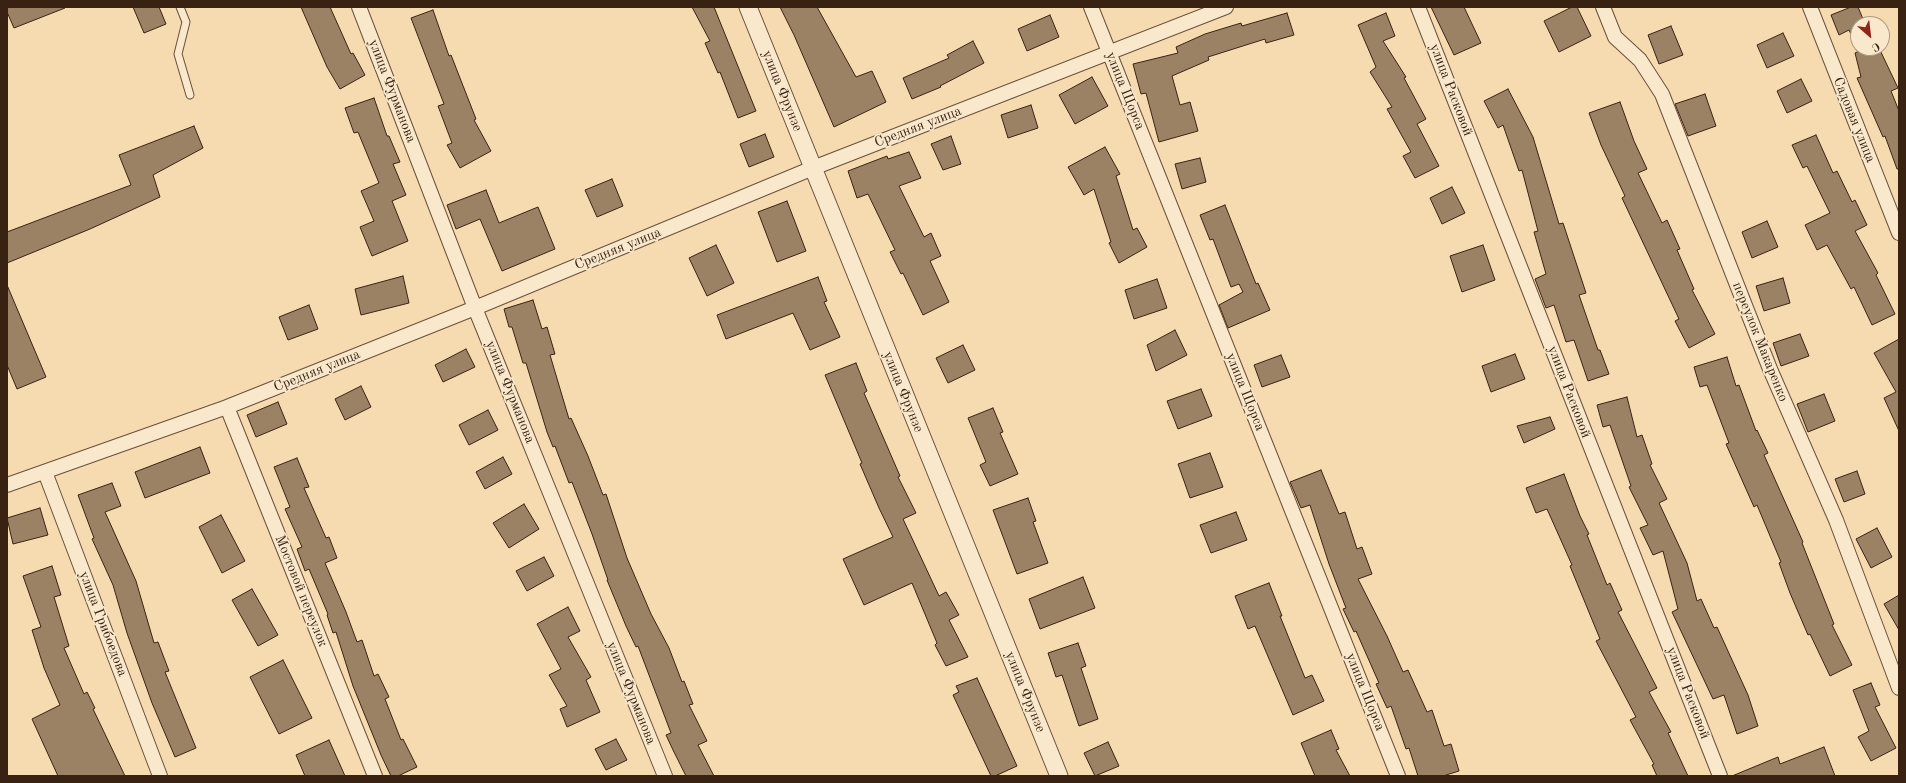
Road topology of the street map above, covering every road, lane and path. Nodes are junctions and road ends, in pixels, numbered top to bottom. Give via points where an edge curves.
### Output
1 (180, 7) edge
2 (359, 7) edge
3 (748, 7) edge
4 (1091, 7) edge
5 (1226, 7) edge
6 (1418, 7) edge
7 (1603, 7) edge
8 (1810, 7) edge
9 (1110, 53) junction
10 (190, 95) dead end
11 (813, 168) junction
12 (1899, 233) edge
13 (476, 308) junction
14 (227, 407) junction
15 (45, 472) junction
16 (7, 485) edge
17 (1899, 688) edge
18 (160, 776) edge
19 (375, 776) edge
20 (664, 776) edge
21 (1059, 776) edge
22 (1398, 776) edge
23 (1720, 776) edge

1 - 10 lane via 186,22 178,54
2 - 13 street, улица Фурманова
3 - 11 street, улица Фрунзе
4 - 9 street, улица Щорса
5 - 9 street, Средняя улица
6 - 23 street, улица Расковой
7 - 17 street, переулок Макаренко via 1615,37 1640,60 1662,94 1770,369 1836,520
8 - 12 street, Садовая улица
9 - 11 street, Средняя улица
9 - 22 street, улица Щорса
11 - 13 street, Средняя улица
11 - 21 street, улица Фрунзе
13 - 14 street, Средняя улица
13 - 20 street, улица Фурманова
14 - 15 street, Средняя улица
14 - 19 street, Мостовой переулок
15 - 16 street, Средняя улица
15 - 18 street, улица Грибоедова

